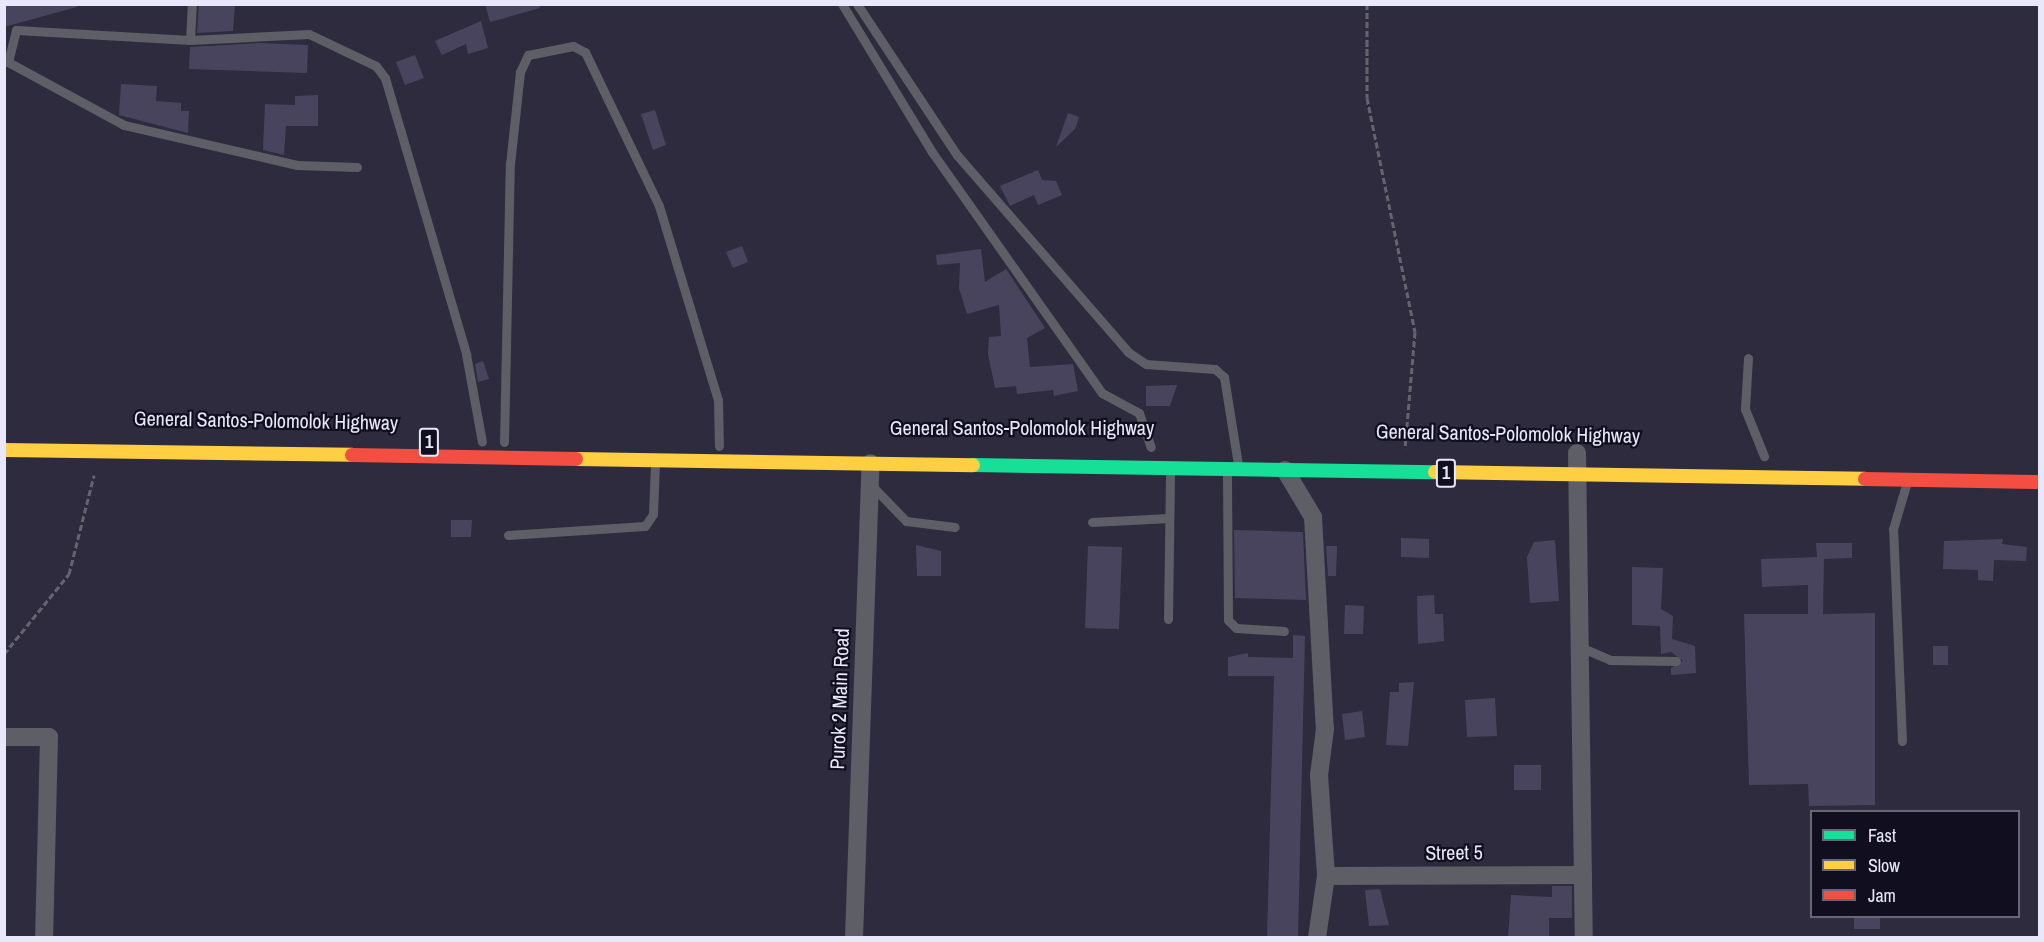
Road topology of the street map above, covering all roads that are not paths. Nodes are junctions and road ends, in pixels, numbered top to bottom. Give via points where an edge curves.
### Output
1 (192, 4) edge
2 (842, 4) edge
3 (857, 4) edge
4 (190, 40) junction
5 (357, 167) dead end
6 (1748, 358) dead end
7 (4, 435) edge
8 (482, 442) junction
9 (504, 442) junction
10 (719, 446) junction
11 (1127, 446) dead end
12 (1151, 447) junction
13 (1173, 447) dead end
14 (1215, 448) dead end
15 (1242, 448) junction
16 (4, 450) edge
17 (1577, 453) dead end
18 (871, 455) junction
19 (1740, 455) dead end
20 (1770, 456) joint
21 (655, 460) junction
22 (1170, 468) junction
23 (1233, 469) junction
24 (1285, 470) junction
25 (1577, 475) junction
26 (1907, 480) junction
27 (2040, 482) edge
28 (870, 484) junction
29 (1169, 518) junction
30 (1092, 522) dead end
31 (955, 527) dead end
32 (508, 535) dead end
33 (1168, 619) dead end
34 (1284, 631) dead end
35 (1580, 647) junction
36 (1676, 661) dead end
37 (4, 737) edge
38 (1902, 741) dead end
39 (1583, 875) junction
40 (1326, 876) junction
41 (44, 938) edge
42 (854, 938) edge
43 (1317, 938) edge
44 (1584, 938) edge

1 - 4 lane
2 - 12 lane via 932,153 1102,393 1139,413
3 - 15 lane via 957,155 1128,352 1146,364 1215,369 1224,377
4 - 5 lane via 16,30 8,62 70,99 165,138 297,165
4 - 8 lane via 309,34 376,66 385,78 466,354
6 - 20 lane via 1745,409
7 - 8 highway, General Santos-Polomolok Highway / 1
8 - 9 highway, General Santos-Polomolok Highway / 1
9 - 10 highway, General Santos-Polomolok Highway / 1
9 - 10 lane via 510,164 520,72 528,55 573,46 585,52 659,206 718,400
10 - 18 highway, General Santos-Polomolok Highway / 1
11 - 12 highway, General Santos-Polomolok Highway
12 - 13 highway, General Santos-Polomolok Highway
14 - 15 highway
15 - 23 lane
16 - 21 highway, 1
17 - 25 street
18 - 21 highway, 1
18 - 22 highway, 1
18 - 28 street, Purok 2 Main Road
19 - 20 highway
21 - 32 lane via 653,514 645,526
22 - 23 highway, 1
22 - 29 lane
23 - 24 highway, 1
23 - 34 lane via 1228,620 1236,628
24 - 25 highway, 1
24 - 40 street via 1313,517 1325,729 1319,775
25 - 26 highway, 1
25 - 35 street
26 - 27 highway, 1
26 - 38 lane via 1893,530
28 - 31 lane via 906,521
28 - 42 street, Purok 2 Main Road
29 - 30 lane
29 - 33 lane
35 - 36 lane via 1610,660
35 - 39 street
37 - 41 street via 49,737
39 - 40 street, Street 5
39 - 44 street
40 - 43 street

